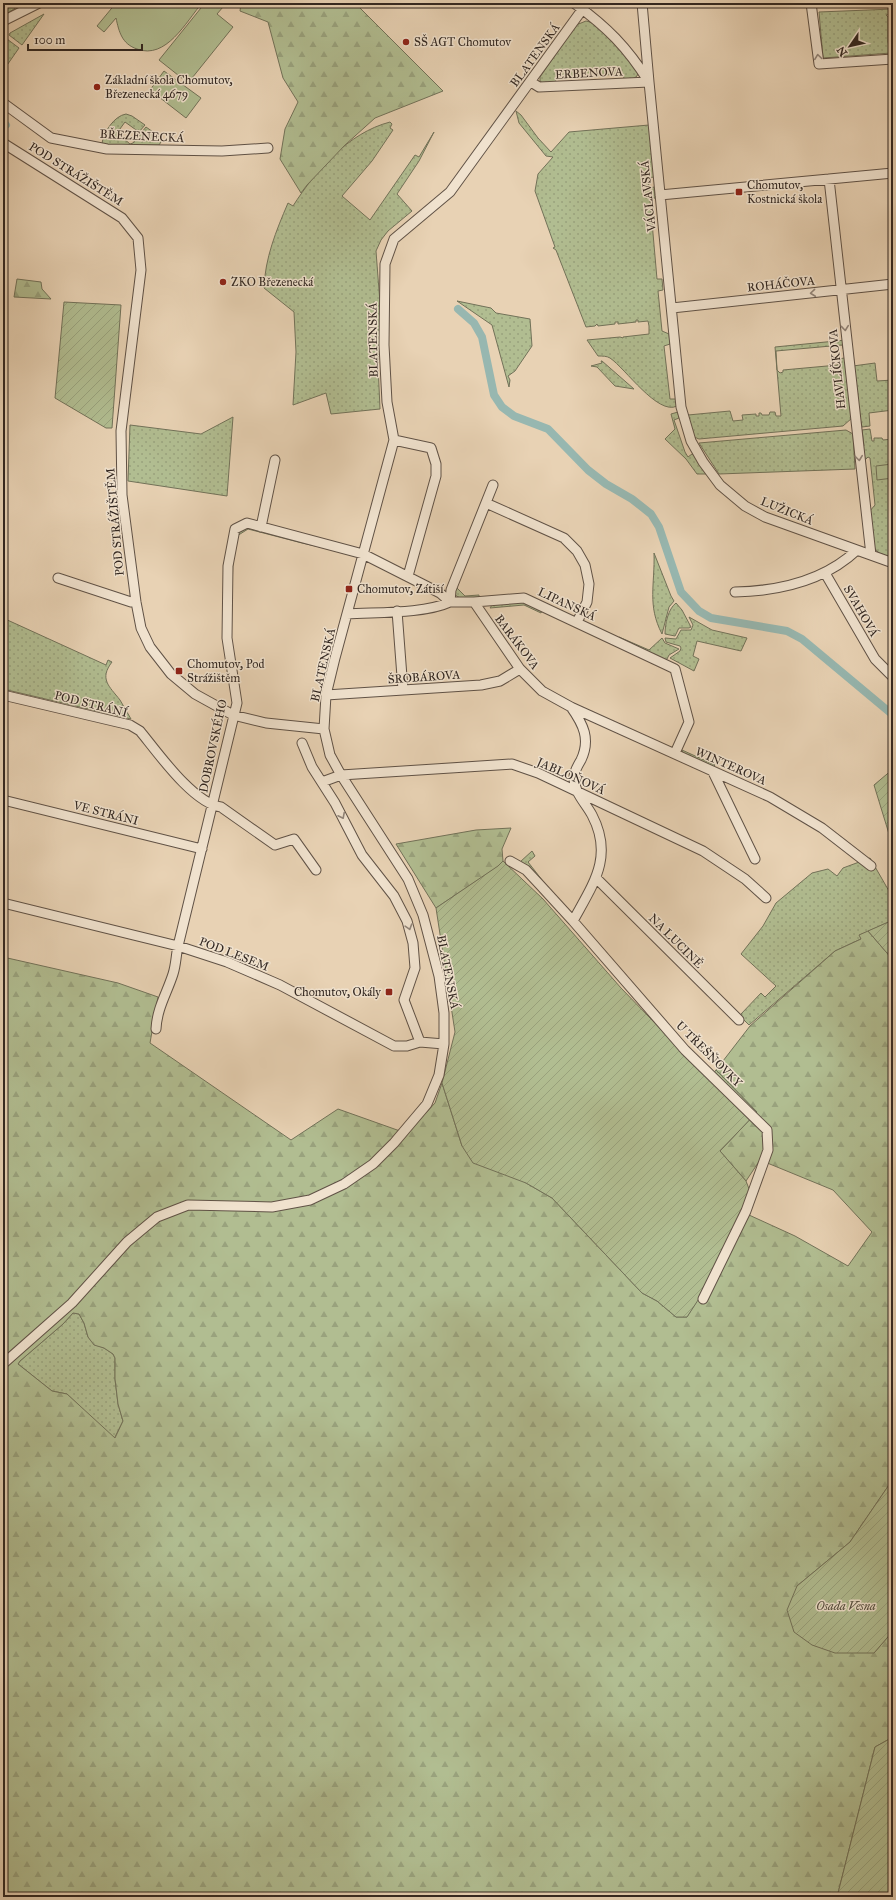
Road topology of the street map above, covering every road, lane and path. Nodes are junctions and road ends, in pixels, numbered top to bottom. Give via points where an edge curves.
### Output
1 (39, 3) edge
2 (574, 3) edge
3 (642, 3) edge
4 (811, 3) edge
5 (25, 6) edge
6 (585, 6) edge
7 (3, 21) edge
8 (893, 59) edge
9 (531, 82) junction
10 (649, 82) junction
11 (3, 103) edge
12 (3, 143) edge
13 (268, 148) dead end
14 (893, 173) edge
15 (829, 179) junction
16 (660, 195) junction
17 (893, 284) edge
18 (840, 290) junction
19 (672, 308) junction
20 (394, 440) junction
21 (275, 460) dead end
22 (493, 485) dead end
23 (486, 503) junction
24 (261, 527) junction
25 (857, 550) junction
26 (363, 554) junction
27 (871, 555) junction
28 (893, 563) edge
29 (825, 573) junction
30 (408, 576) junction
31 (58, 578) dead end
32 (735, 592) dead end
33 (136, 602) junction
34 (450, 602) junction
35 (474, 602) junction
36 (397, 611) junction
37 (347, 614) junction
38 (577, 622) junction
39 (520, 669) junction
40 (893, 677) edge
41 (403, 690) junction
42 (326, 694) junction
43 (3, 695) edge
44 (571, 707) junction
45 (233, 715) junction
46 (324, 729) junction
47 (302, 743) dead end
48 (675, 753) junction
49 (713, 772) junction
50 (341, 775) junction
51 (322, 782) junction
52 (576, 791) junction
53 (3, 800) edge
54 (213, 806) junction
55 (202, 849) junction
56 (755, 859) dead end
57 (510, 862) dead end
58 (871, 866) dead end
59 (316, 870) dead end
60 (596, 878) junction
61 (766, 898) dead end
62 (3, 903) edge
63 (573, 921) junction
64 (178, 946) junction
65 (739, 1020) dead end
66 (156, 1029) dead end
67 (420, 1042) junction
68 (444, 1044) junction
69 (703, 1299) dead end
70 (3, 1364) edge

1 - 5 street
2 - 6 street, VÁCLAVSKÁ
3 - 10 street, VÁCLAVSKÁ
8 -> 4 street via 819,64
5 - 7 street
6 - 9 street, BLATENSKÁ
6 - 10 street, VÁCLAVSKÁ via 633,56
9 - 10 street, ERBENOVA via 540,87
9 - 20 street, BLATENSKÁ via 450,192 394,239 385,264 384,345 386,402
10 - 16 street, VÁCLAVSKÁ
11 - 13 street, BŘEZENECKÁ via 51,138 107,149 222,151
12 - 33 street, POD STRÁŽIŠTĚM via 122,218 138,238 141,270 122,431 122,495
14 - 15 street
15 - 16 street
15 - 18 street, HAVLÍČKOVA
16 - 19 street, VÁCLAVSKÁ
17 - 18 street, ROHÁČOVA
18 -> 19 street, ROHÁČOVA
18 -> 27 street, HAVLÍČKOVA
19 - 25 street, LUŽICKÁ via 681,407 691,441 707,468 720,485 752,510
20 - 26 street, BLATENSKÁ
20 - 30 street via 431,448 436,464 436,476
21 - 24 street
22 - 23 street
23 - 34 street via 451,590
23 - 38 street via 564,538 577,551 585,565 589,584 587,602
24 - 26 street, DOBROVSKÉHO
24 - 45 street, DOBROVSKÉHO via 247,523 235,529 228,566 227,638 237,703
25 - 27 street, LUŽICKÁ
25 - 29 street via 845,562
26 - 30 street
26 - 37 street, BLATENSKÁ
27 - 28 street, LUŽICKÁ
29 - 32 street via 789,587 758,592
29 - 40 street, SVAHOVÁ via 875,659
30 - 34 street via 440,593
31 - 33 street
33 - 45 street, POD STRÁŽIŠTĚM via 141,628 150,647 171,674 195,694
34 - 35 street, LIPANSKÁ
34 - 36 street, LIPANSKÁ via 441,607
35 - 38 street, LIPANSKÁ via 524,598
35 - 39 street, BARÁKOVA
36 - 37 street, LIPANSKÁ
36 - 41 street
37 - 42 street, BLATENSKÁ
38 - 48 street, LIPANSKÁ via 675,669 689,722
39 - 41 street, ŠROBÁROVA via 500,681 481,685
39 - 44 street, BARÁKOVA via 542,691
41 - 42 street, ŠROBÁROVA
42 - 46 street, BLATENSKÁ
43 - 54 street, POD STRÁNÍ via 130,725 140,731 196,796
44 - 48 street, WINTEROVA
44 - 52 street, BARÁKOVA via 582,723 585,737 585,752 574,776
45 - 46 street, POD STRÁŽIŠTĚM via 266,723
45 - 54 street, DOBROVSKÉHO
46 - 50 street, BLATENSKÁ via 330,755
47 - 51 street via 312,767
48 - 49 street, WINTEROVA
49 - 56 street
49 - 58 street, WINTEROVA via 770,797 822,828
50 - 51 street, JABLOŇOVÁ
50 - 52 street, JABLOŇOVÁ via 512,764
50 - 68 street, BLATENSKÁ via 408,879 423,915 439,976 444,1013
51 -> 67 street via 362,855 394,896 407,921 413,943 415,968 404,1000
52 - 60 street via 592,815 601,838
52 - 61 street, JABLOŇOVÁ via 703,851 744,879
53 - 55 street, VE STRÁNI
54 - 55 street, DOBROVSKÉHO
54 - 59 street, DOBROVSKÉHO via 221,807 275,844 294,839
55 - 64 street, DOBROVSKÉHO
57 - 63 street, U TŘEŠŇOVKY via 526,870
60 - 63 street
60 - 65 street, NA LUCINĚ
62 - 64 street, POD LESEM
63 - 69 street, U TŘEŠŇOVKY via 685,1050 767,1130 768,1150 746,1212
64 - 66 street, DOBROVSKÉHO via 174,973 161,1002
64 - 67 street, POD LESEM via 228,962 280,985 394,1046
67 - 68 street, POD LESEM
68 - 70 street, BLATENSKÁ via 439,1075 427,1104 373,1164 344,1184 310,1200 272,1207 188,1205 157,1217 127,1242 72,1303

